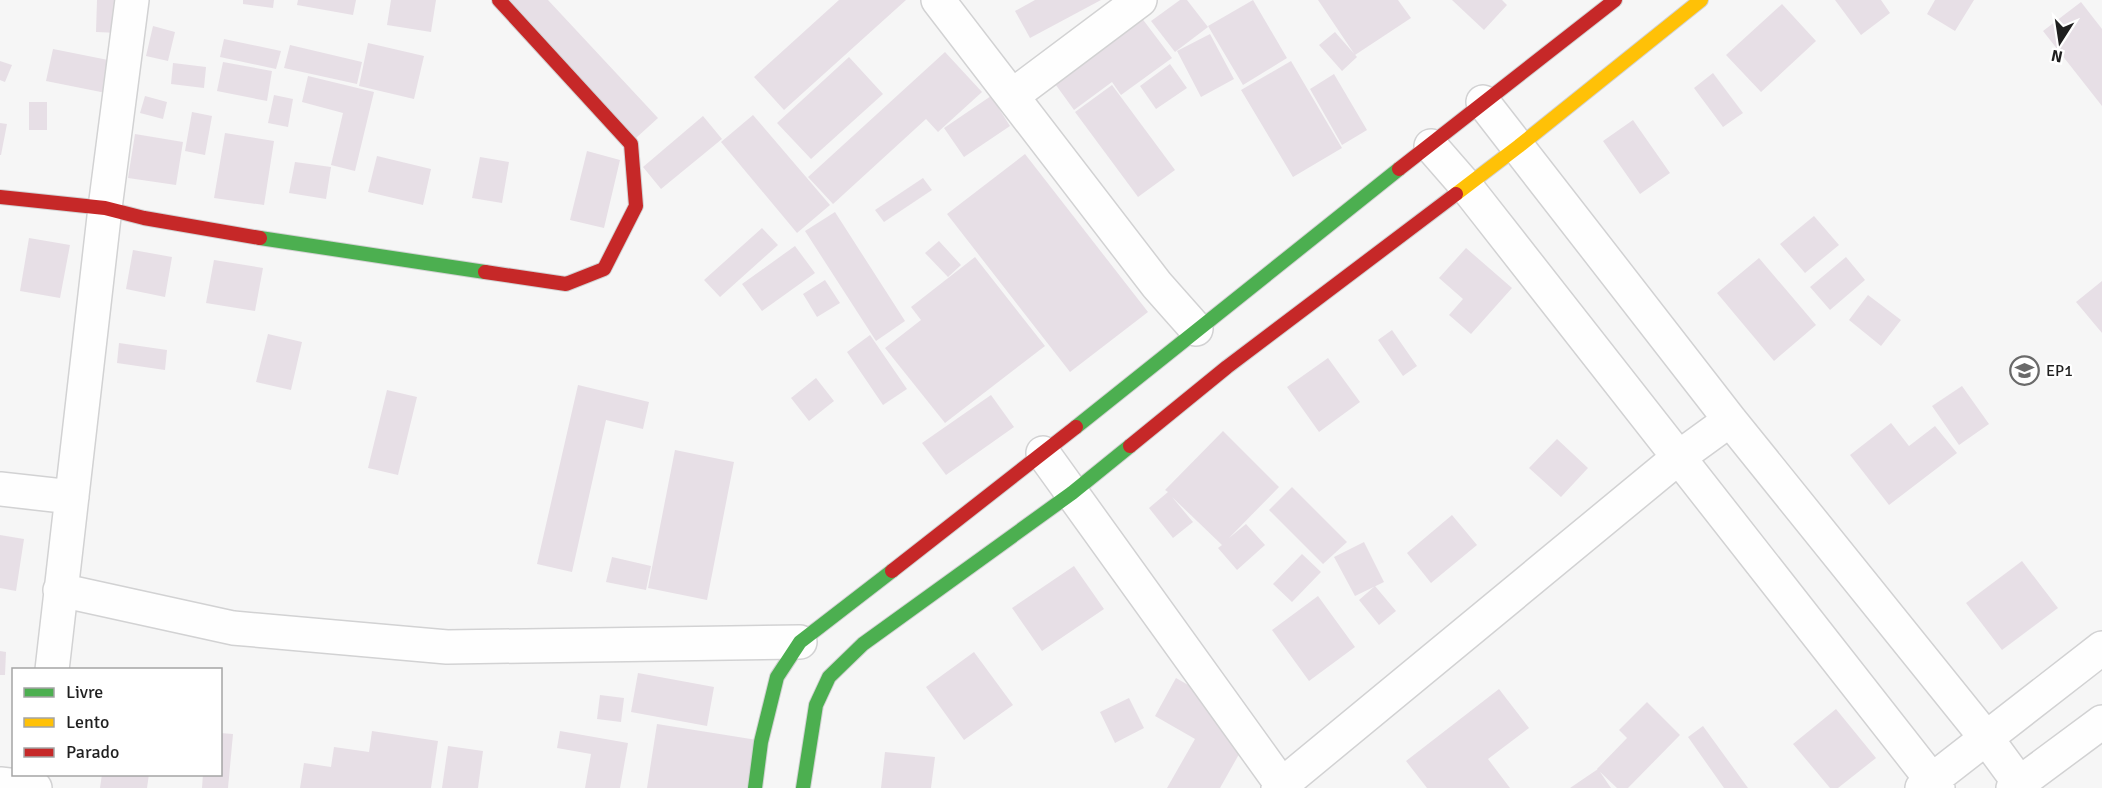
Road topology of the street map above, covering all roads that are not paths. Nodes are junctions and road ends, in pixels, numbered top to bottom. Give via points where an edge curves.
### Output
1 (132, 0) edge
2 (499, 0) edge
3 (938, 0) edge
4 (1140, 0) edge
5 (1615, 0) edge
6 (1701, 0) edge
7 (1012, 96) junction
8 (1483, 102) junction
9 (1431, 146) junction
10 (1519, 147) junction
11 (1465, 185) junction
12 (0, 197) edge
13 (105, 208) junction
14 (1196, 329) junction
15 (1730, 420) junction
16 (1043, 453) junction
17 (1679, 457) junction
18 (0, 489) edge
19 (1072, 493) junction
20 (72, 497) junction
21 (60, 590) junction
22 (800, 642) junction
23 (2102, 648) edge
24 (52, 668) edge
25 (2102, 722) edge
26 (1987, 739) junction
27 (0, 784) edge
28 (1930, 785) edge
29 (2018, 786) edge
30 (1281, 787) edge
31 (35, 788) edge
32 (755, 788) edge
33 (803, 788) edge

1 - 13 street
2 - 13 street via 631,144 636,206 604,269 566,284 245,236
3 - 7 street
4 - 7 street
5 - 8 street
6 - 10 street
7 - 14 street via 1157,285
8 - 9 street
8 - 10 street
9 - 11 street
9 - 14 street
10 - 11 street
10 - 15 street
11 - 17 street
11 - 19 street
12 - 13 street
13 - 20 street
14 - 16 street
15 - 17 street
15 - 26 street
16 - 19 street
16 - 22 street
17 - 28 street
17 - 30 street
18 - 20 street
19 - 30 street
19 - 33 street via 863,644 829,677 816,705
20 - 21 street
21 - 22 street via 233,628 447,647
21 - 24 street
22 - 32 street via 777,677 761,742
23 - 26 street
25 - 29 street
26 - 28 street
26 - 29 street
27 - 31 street

